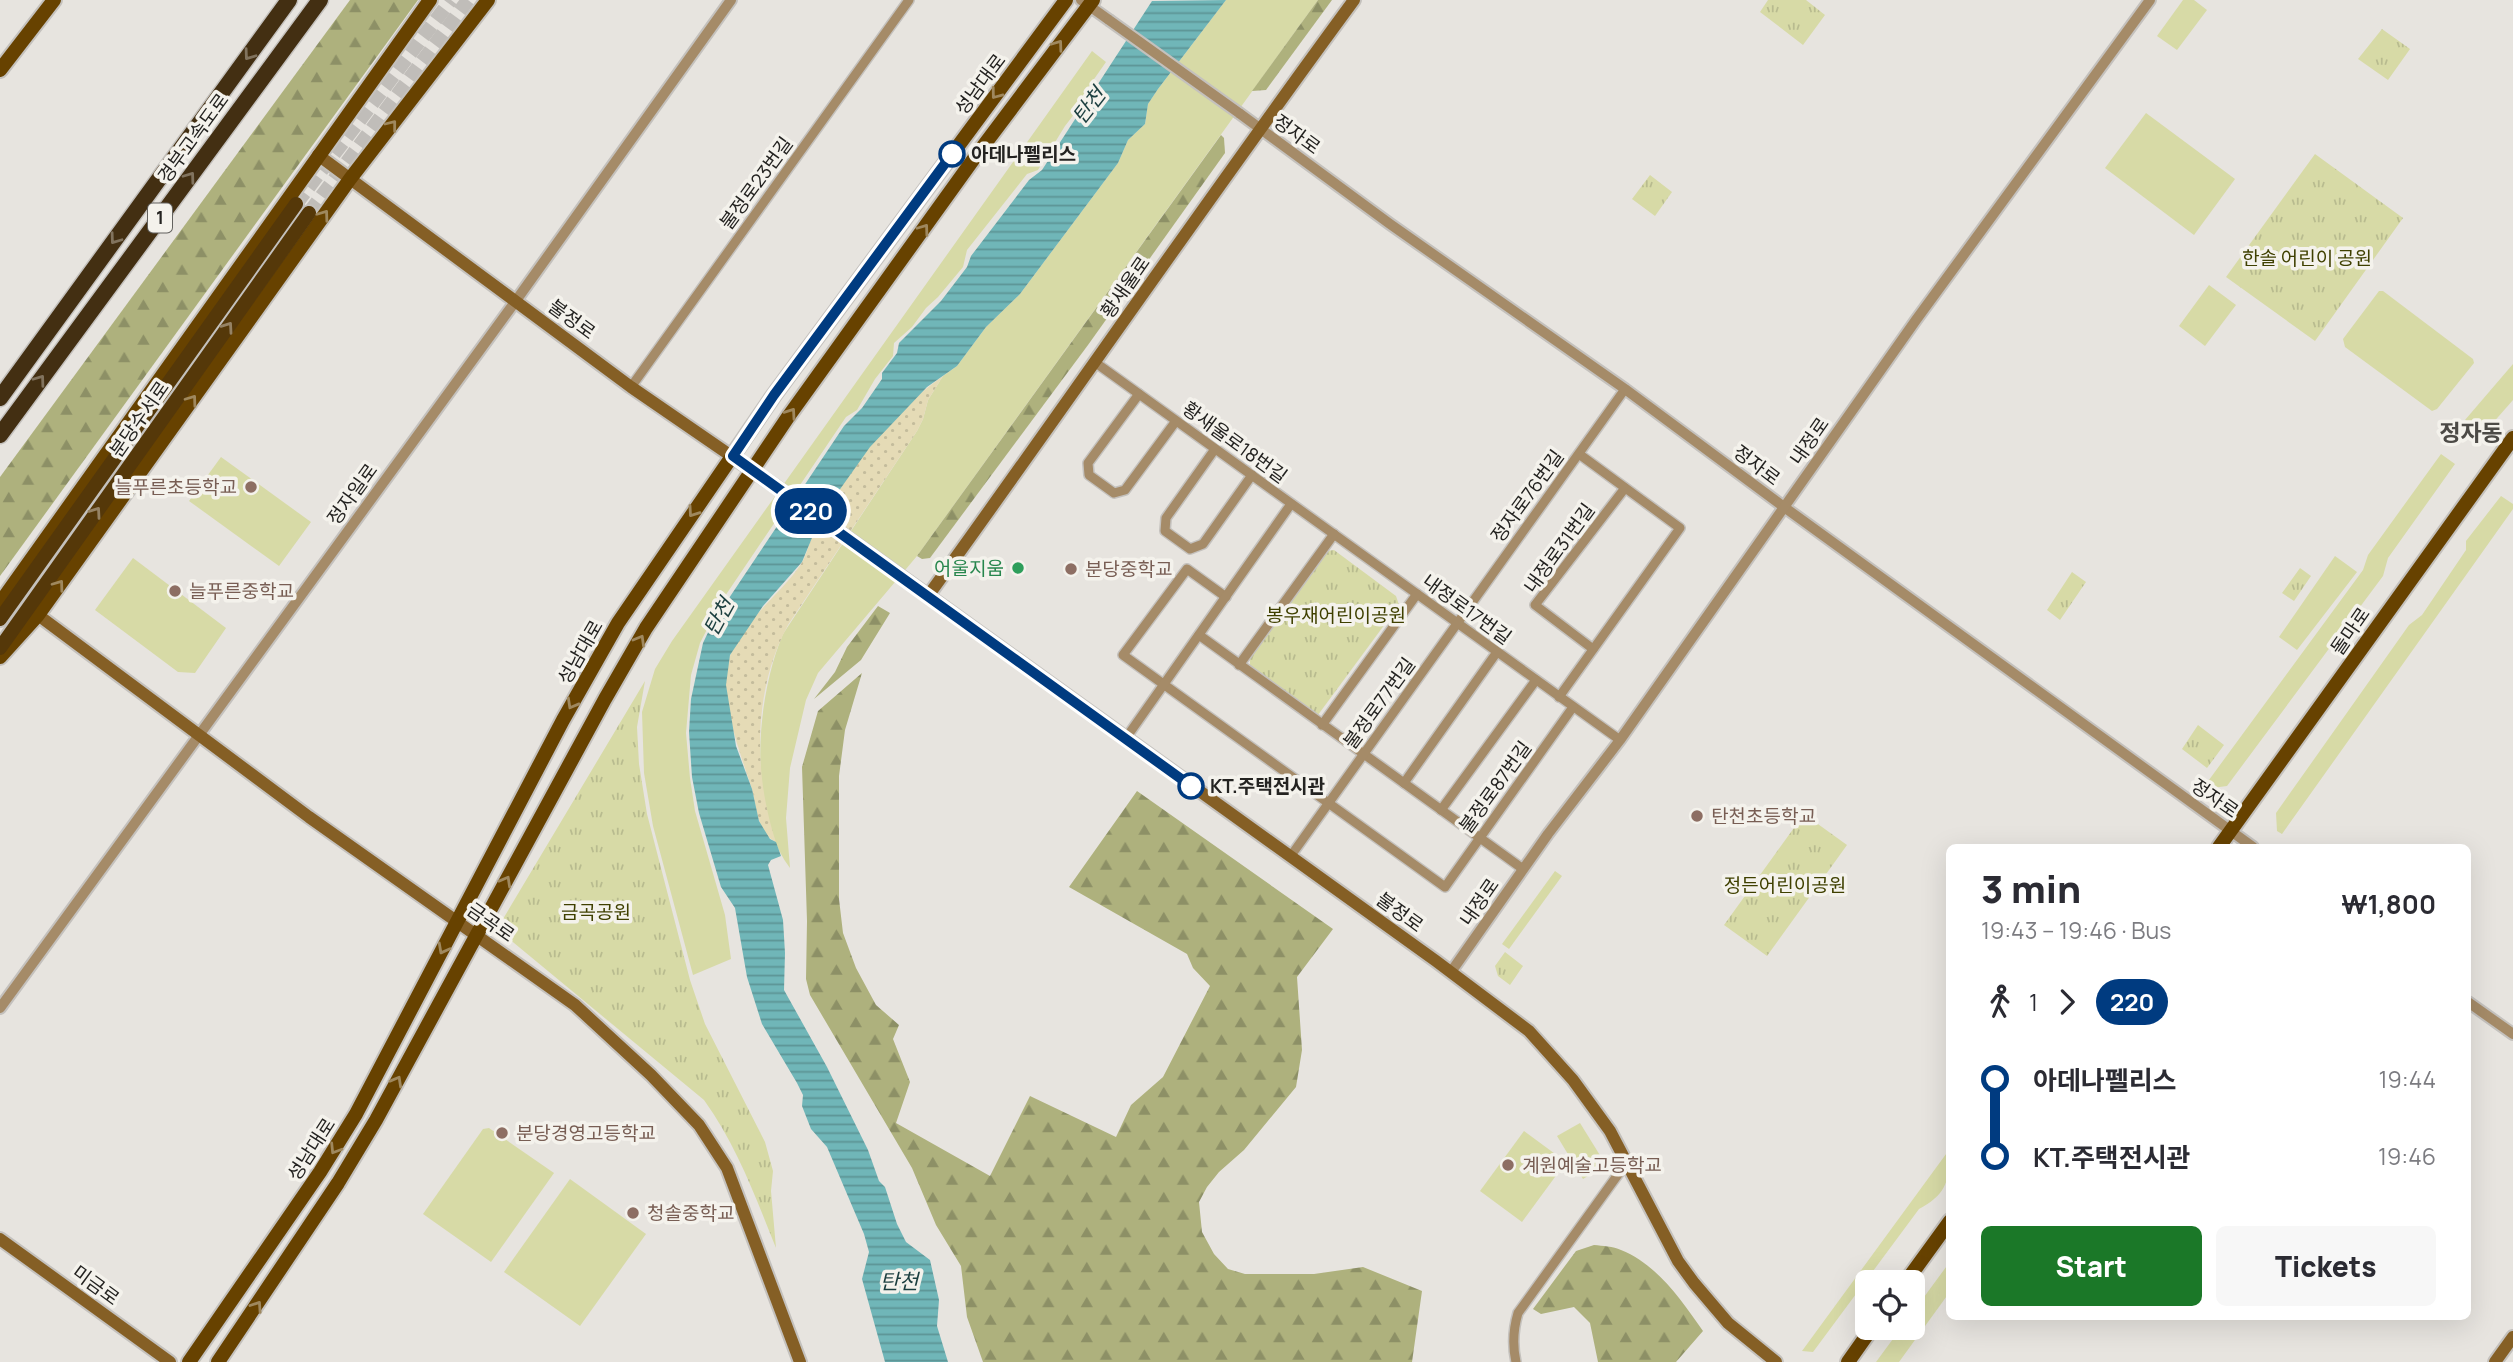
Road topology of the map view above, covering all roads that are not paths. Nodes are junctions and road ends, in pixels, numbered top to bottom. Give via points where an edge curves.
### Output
1 (54, 0) edge
2 (289, 0) edge
3 (320, 0) edge
4 (430, 0) edge
5 (488, 0) edge
6 (731, 0) edge
7 (909, 0) edge
8 (1066, 0) edge
9 (1354, 0) edge
10 (2150, 0) edge
11 (1088, 2) edge
12 (0, 70) edge
13 (1260, 128) junction
14 (318, 155) junction
15 (350, 179) junction
16 (296, 204) tunnel mouth
17 (309, 213) tunnel mouth
18 (515, 302) junction
19 (1096, 363) junction
20 (631, 387) junction
21 (1625, 388) junction
22 (1139, 394) junction
23 (0, 398) edge
24 (1176, 421) junction
25 (0, 435) edge
26 (2513, 438) edge
27 (1215, 449) junction
28 (1579, 454) junction
29 (733, 456) junction
30 (752, 470) junction
31 (1252, 475) junction
32 (1625, 488) junction
33 (1291, 504) junction
34 (1784, 507) junction
35 (1334, 534) junction
36 (1354, 549) joint
37 (1417, 594) junction
38 (928, 596) junction
39 (1226, 597) junction
40 (0, 603) edge
41 (38, 615) junction
42 (0, 619) edge
43 (1457, 623) junction
44 (1199, 635) junction
45 (0, 648) edge
46 (1593, 649) junction
47 (1497, 652) junction
48 (0, 657) edge
49 (1239, 664) junction
50 (1536, 680) junction
51 (1164, 685) junction
52 (1559, 696) junction
53 (1573, 706) junction
54 (1322, 725) junction
55 (199, 736) junction
56 (1126, 738) junction
57 (1620, 740) junction
58 (1364, 754) junction
59 (1404, 783) junction
60 (1328, 804) junction
61 (1441, 810) junction
62 (2231, 831) junction
63 (1480, 838) junction
64 (2221, 844) edge
65 (2249, 844) edge
66 (1290, 857) junction
67 (1523, 869) junction
68 (457, 922) junction
69 (476, 936) junction
70 (1451, 972) junction
71 (2471, 1004) edge
72 (0, 1008) edge
73 (2513, 1034) edge
74 (1627, 1162) junction
75 (1946, 1227) edge
76 (0, 1239) edge
77 (1914, 1270) edge
78 (2513, 1337) edge
79 (1864, 1340) edge
80 (170, 1362) edge
81 (189, 1362) edge
82 (218, 1362) edge
83 (800, 1362) edge
84 (1516, 1362) edge
85 (1776, 1362) edge
86 (1848, 1362) edge
87 (2495, 1362) edge

1 - 12 main road
2 -> 23 highway, 경부고속도로 / 1
25 -> 3 highway, 경부고속도로 / 1
4 - 14 main road
15 -> 5 main road
6 - 18 street, 정자일로
7 - 20 street, 불정로23번길
8 -> 29 main road, 성남대로
9 - 13 main road, 황새울로
10 - 34 street, 내정로
11 - 13 street, 정자로, bridge
30 -> 11 main road, 성남대로
13 - 19 main road, 황새울로
13 - 21 street, 정자로
14 - 15 main road, 불정로
14 - 40 main road
15 - 18 main road, 불정로
41 -> 15 main road
16 - 42 highway, 분당수서로
45 -> 17 highway, 분당수서로
18 - 20 main road, 불정로
18 - 55 street, 정자일로
19 - 22 street, 황새울로18번길
19 - 38 main road, 황새울로
20 - 29 main road, 불정로
21 - 28 street, 정자로76번길
21 - 34 street, 정자로
22 - 24 street, 황새울로18번길
22 - 24 street via 1088,463 1089,475 1105,487 1114,493 1125,491
24 - 27 street, 황새울로18번길
26 - 62 main road, 돌마로
27 - 31 street, 황새울로18번길
27 - 31 street via 1166,518 1165,531 1191,549 1203,544
28 - 32 street
28 - 43 street, 정자로76번길
29 - 30 main road, 불정로
29 -> 68 main road, 성남대로 via 618,623
30 - 38 main road, 불정로, bridge
69 -> 30 main road, 성남대로 via 646,628
31 - 33 street, 황새울로18번길
32 - 46 street via 1680,528
32 - 46 street, 내정로31번길 via 1535,605
33 - 35 street, 황새울로18번길
33 - 39 street
34 - 57 street, 내정로
34 - 62 street, 정자로
35 - 36 street, 황새울로18번길
35 - 49 street
36 - 37 street, 내정로17번길
37 - 43 street, 내정로17번길
37 - 54 street
38 - 56 main road, 불정로
39 - 44 street
39 - 51 street via 1187,569 1123,655
41 - 48 main road
41 - 55 main road, 금곡로
43 - 47 street, 내정로17번길
43 - 58 street, 불정로77번길
44 - 49 street
44 - 51 street
46 - 52 street
47 - 50 street, 내정로17번길
47 - 59 street
49 - 54 street
50 - 52 street, 내정로17번길
50 - 61 street
51 - 56 street
51 - 60 street
52 - 53 street, 내정로17번길
53 - 57 street, 내정로17번길
53 - 63 street, 불정로87번길
54 - 58 street
55 - 68 main road, 금곡로
55 - 72 street, 정자일로
56 - 66 main road, 불정로
57 - 67 street, 내정로
58 - 59 street
58 - 60 street, 불정로77번길
59 - 61 street
60 - 63 street, 불정로87번길 via 1445,887
60 - 66 street, 불정로77번길
61 - 63 street
62 - 64 main road, 돌마로
62 - 65 street, 정자로
63 - 67 street
66 - 70 main road, 불정로
67 - 70 street, 내정로
68 - 69 main road, 금곡로
68 -> 81 main road, 성남대로 via 356,1114
82 -> 69 main road, 성남대로 via 338,1183
69 - 83 main road, 금곡로 via 575,1005 699,1125 727,1168
70 - 74 main road, 불정로 via 1548,1050 1595,1110
71 - 73 street
74 - 84 street via 1518,1313 1513,1346
74 - 85 main road, 불정로 via 1694,1283 1728,1323
75 - 77 main road
76 - 80 main road, 미금로
78 - 87 main road
79 - 86 main road

